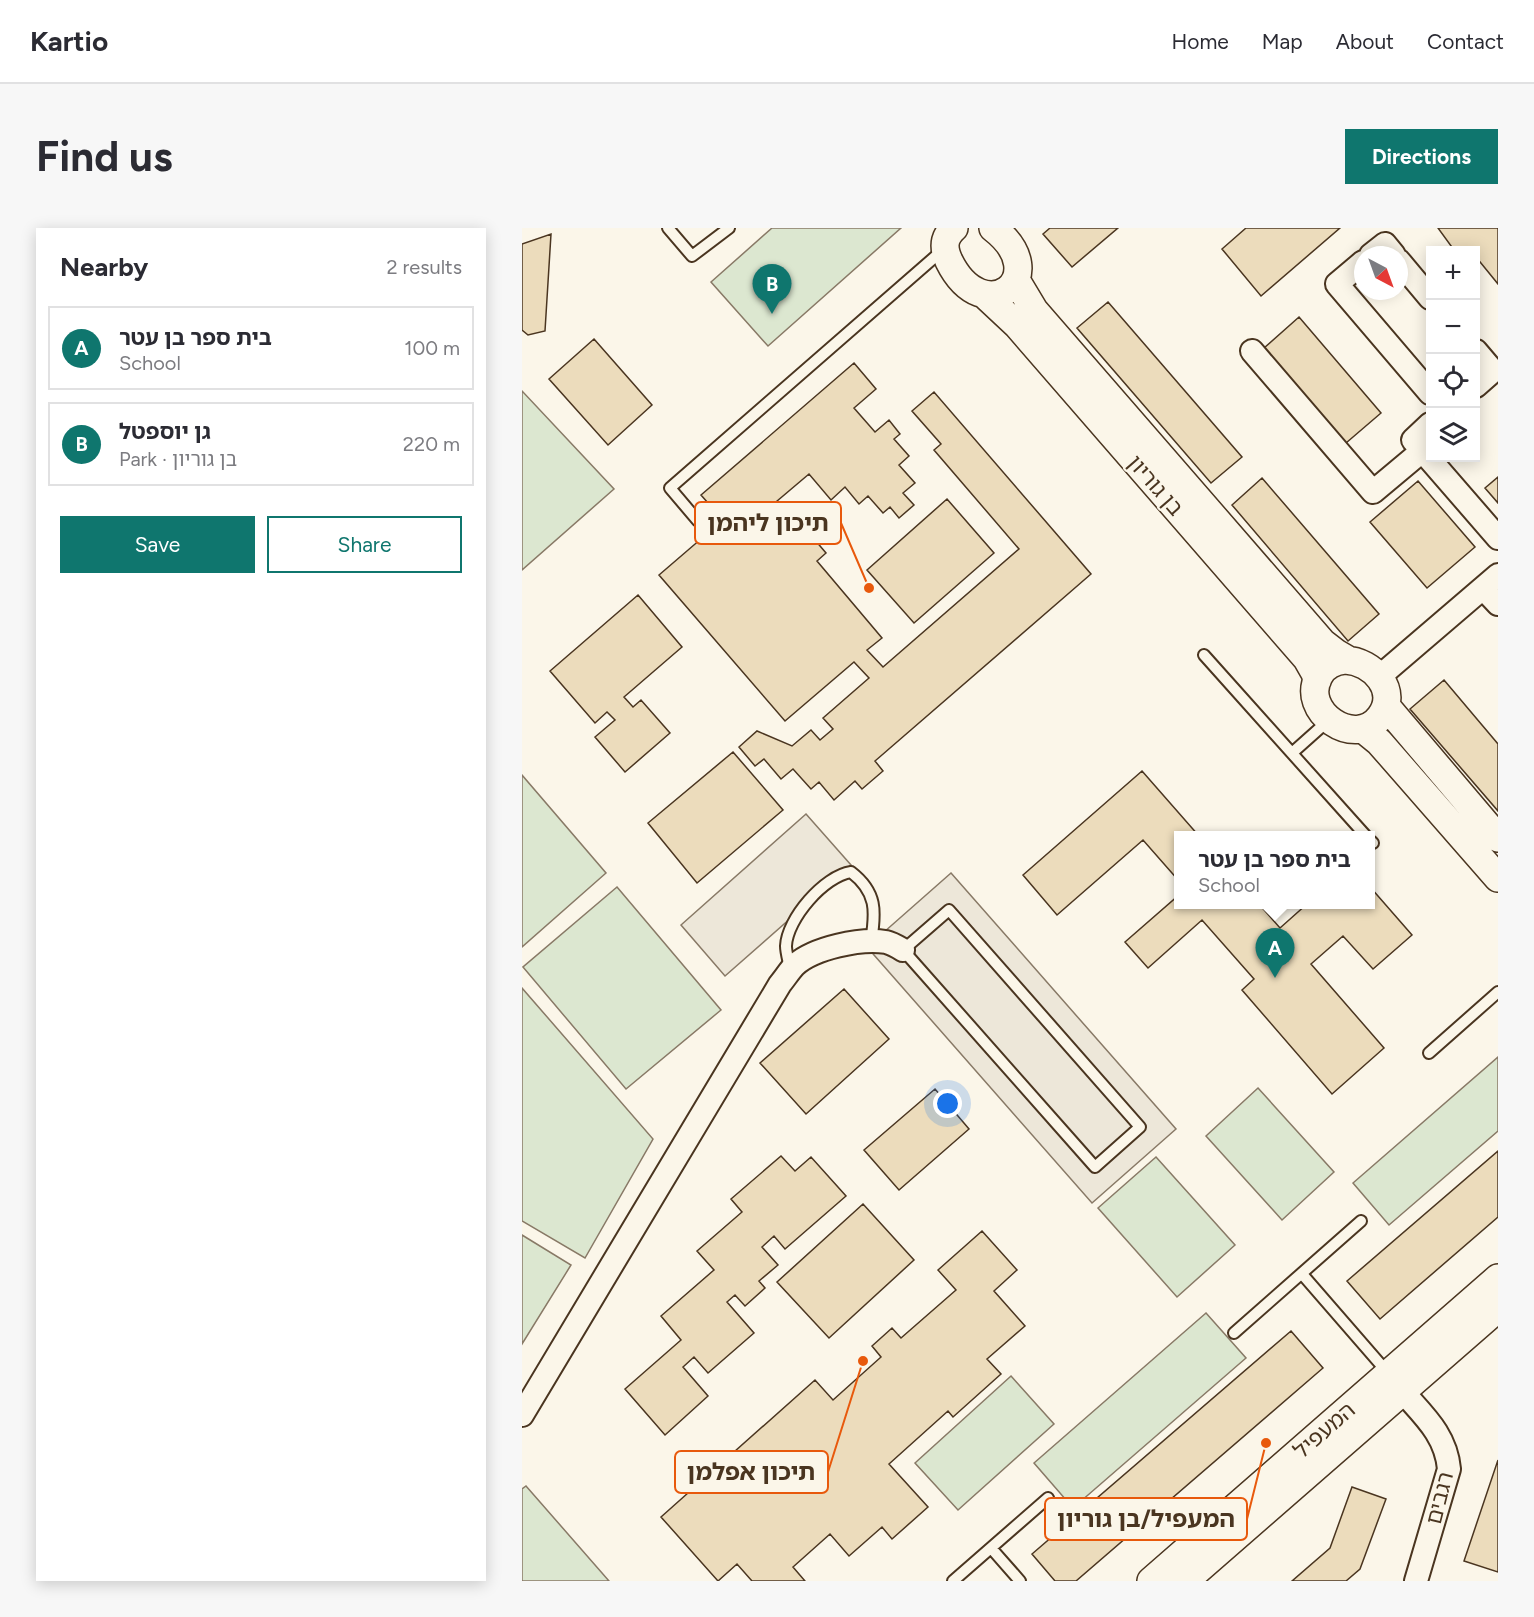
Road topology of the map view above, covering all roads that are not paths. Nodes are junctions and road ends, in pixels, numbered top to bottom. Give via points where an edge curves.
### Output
1 (668, 228) edge
2 (729, 228) edge
3 (996, 229) edge
4 (944, 238) edge
5 (1354, 269) edge
6 (1408, 271) edge
7 (1016, 280) junction
8 (1426, 292) edge
9 (986, 296) junction
10 (1252, 351) dead end
11 (1480, 356) edge
12 (1480, 382) edge
13 (1426, 387) edge
14 (1426, 428) edge
15 (1422, 451) junction
16 (698, 521) dead end
17 (1498, 538) edge
18 (1490, 581) edge
19 (1498, 604) edge
20 (1204, 655) dead end
21 (1348, 660) junction
22 (1379, 676) junction
23 (1317, 681) junction
24 (1386, 706) junction
25 (1329, 720) junction
26 (1363, 729) junction
27 (1292, 753) junction
28 (1362, 831) edge
29 (1498, 838) edge
30 (1498, 878) edge
31 (872, 942) junction
32 (903, 950) junction
33 (790, 971) junction
34 (1498, 992) edge
35 (1429, 1053) dead end
36 (1361, 1221) dead end
37 (1302, 1274) junction
38 (1498, 1278) edge
39 (1498, 1308) edge
40 (1234, 1333) dead end
41 (1396, 1383) junction
42 (522, 1415) edge
43 (1047, 1498) dead end
44 (991, 1548) junction
45 (953, 1581) edge
46 (1020, 1581) edge
47 (1151, 1581) edge
48 (1185, 1581) edge
49 (1416, 1581) edge

1 - 2 lane via 692,256
3 - 7 street via 1015,253 1019,271
4 - 9 street, בן גוריון via 951,266 972,289
4 - 16 lane via 670,489
5 - 13 street via 1336,284
6 - 8 street
7 - 9 street via 1005,292
7 - 21 street, בן גוריון via 1034,310 1316,635 1329,649
9 - 23 street, בן גוריון via 1017,325 1307,658
10 - 15 street via 1373,492
11 - 12 street via 1493,371
14 - 15 street via 1413,440
15 - 17 street
18 - 19 street
18 - 22 street
20 - 27 lane
21 - 22 street via 1364,664
21 - 23 street via 1330,664
22 - 24 street via 1386,689
23 - 25 street via 1315,699
24 - 26 street via 1374,723
24 - 29 street
25 - 26 street via 1345,729
25 - 27 lane
26 - 30 street via 1379,742
27 - 28 lane
31 - 32 street via 887,942
31 - 33 street via 832,947 810,955
31 - 33 lane via 875,911 871,895 862,880 850,872 842,873 799,910 786,945
32 - 32 lane via 1095,1167 1140,1127 949,910
33 - 42 street
34 - 35 lane
36 - 37 lane
37 - 40 lane
37 - 41 lane
38 - 41 street, המעפיל
39 - 41 street, המעפיל
41 - 47 street, המעפיל
41 - 48 street, המעפיל
41 - 49 street, רגבים via 1433,1427 1448,1453 1449,1469
43 - 44 lane
44 - 45 lane
44 - 46 lane

